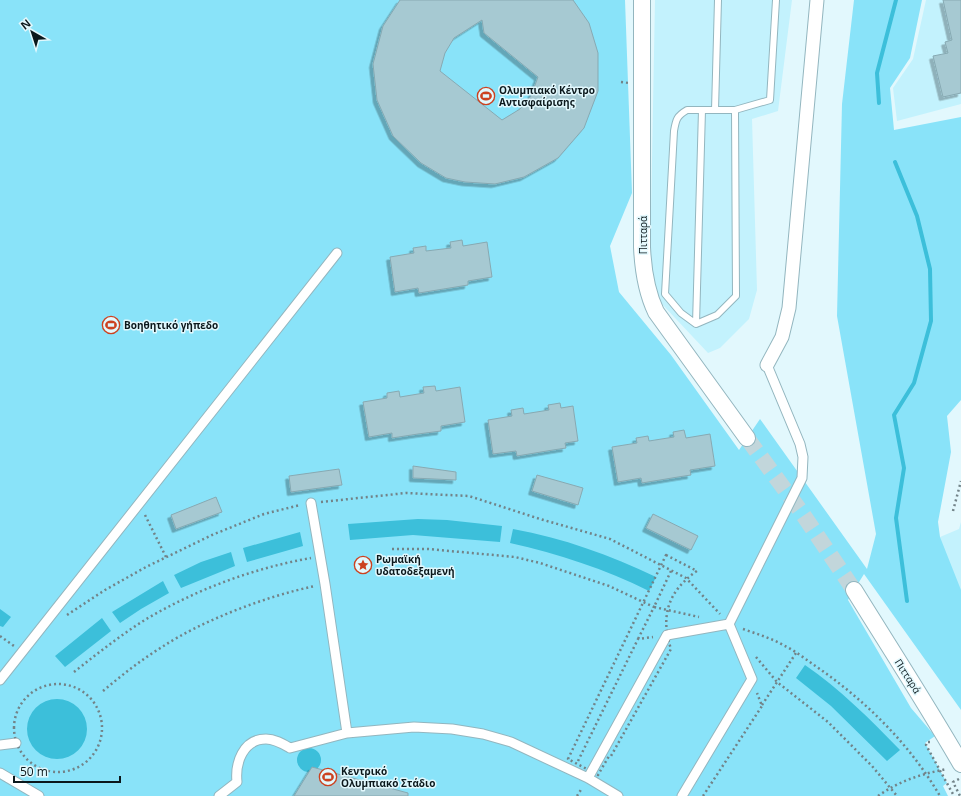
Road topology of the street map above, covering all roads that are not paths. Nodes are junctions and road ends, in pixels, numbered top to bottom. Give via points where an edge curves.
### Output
1 (642, 0) edge
2 (718, 0) edge
3 (776, 0) edge
4 (817, 0) edge
5 (702, 110) junction
6 (715, 110) junction
7 (735, 110) junction
8 (337, 253) dead end
9 (696, 324) junction
10 (767, 365) joint
11 (747, 438) tunnel mouth
12 (311, 503) road end
13 (854, 590) tunnel mouth
14 (729, 624) junction
15 (0, 680) edge
16 (347, 733) junction
17 (16, 743) road end
18 (0, 745) edge
19 (961, 764) edge
20 (0, 772) edge
21 (589, 774) junction
22 (39, 796) edge
23 (219, 796) edge
24 (618, 796) edge
25 (682, 796) edge

1 - 11 street, Πιτταρά via 642,247 646,284 656,312
2 - 6 lane
3 - 7 lane via 770,100
4 - 10 street via 789,308 782,337
5 - 6 lane
5 - 9 lane
5 - 9 lane via 687,110 676,120 665,294 681,313
6 - 7 lane
7 - 9 lane via 736,296 717,315
8 - 15 street
10 - 14 street via 800,444 803,457 802,478
12 - 16 street
13 - 19 street, Πιτταρά
14 - 21 street via 667,635
14 - 25 street via 752,679
16 - 21 street via 414,727 483,734 511,742
16 - 23 street via 290,748 267,739 251,744 243,750 239,760 237,782
17 - 18 street
20 - 22 street
21 - 24 street

